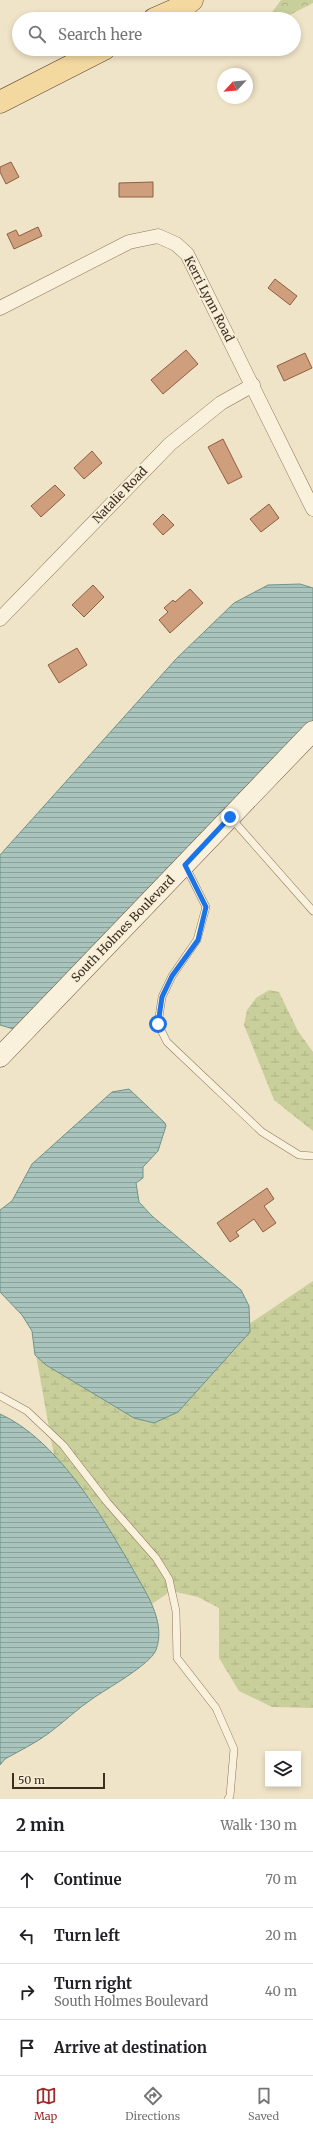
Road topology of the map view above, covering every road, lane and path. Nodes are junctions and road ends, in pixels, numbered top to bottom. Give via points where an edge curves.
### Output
1 (168, 0) edge
2 (192, 0) edge
3 (157, 12) edge
4 (170, 12) edge
5 (90, 56) edge
6 (0, 102) edge
7 (0, 308) edge
8 (253, 385) junction
9 (313, 509) edge
10 (0, 619) edge
11 (313, 731) edge
12 (230, 817) junction
13 (185, 865) junction
14 (313, 910) edge
15 (0, 1056) edge
16 (313, 1156) edge
17 (0, 1396) edge
18 (228, 1799) edge

1 - 3 main road
2 - 4 main road
5 - 6 main road
7 - 8 street, Kerri Lynn Road via 129,242 153,237 168,239 187,254
8 - 9 street, Kerri Lynn Road
8 - 10 street, Natalie Road via 221,403 170,444
11 - 12 main road, South Holmes Boulevard
12 - 13 main road, South Holmes Boulevard
12 - 14 lane
13 - 15 main road, South Holmes Boulevard
13 - 16 lane via 206,907 198,940 172,976 162,997 158,1024 167,1042 262,1132 299,1155
17 - 18 lane via 27,1411 63,1445 107,1502 156,1558 169,1579 176,1611 176,1658 216,1708 234,1749

